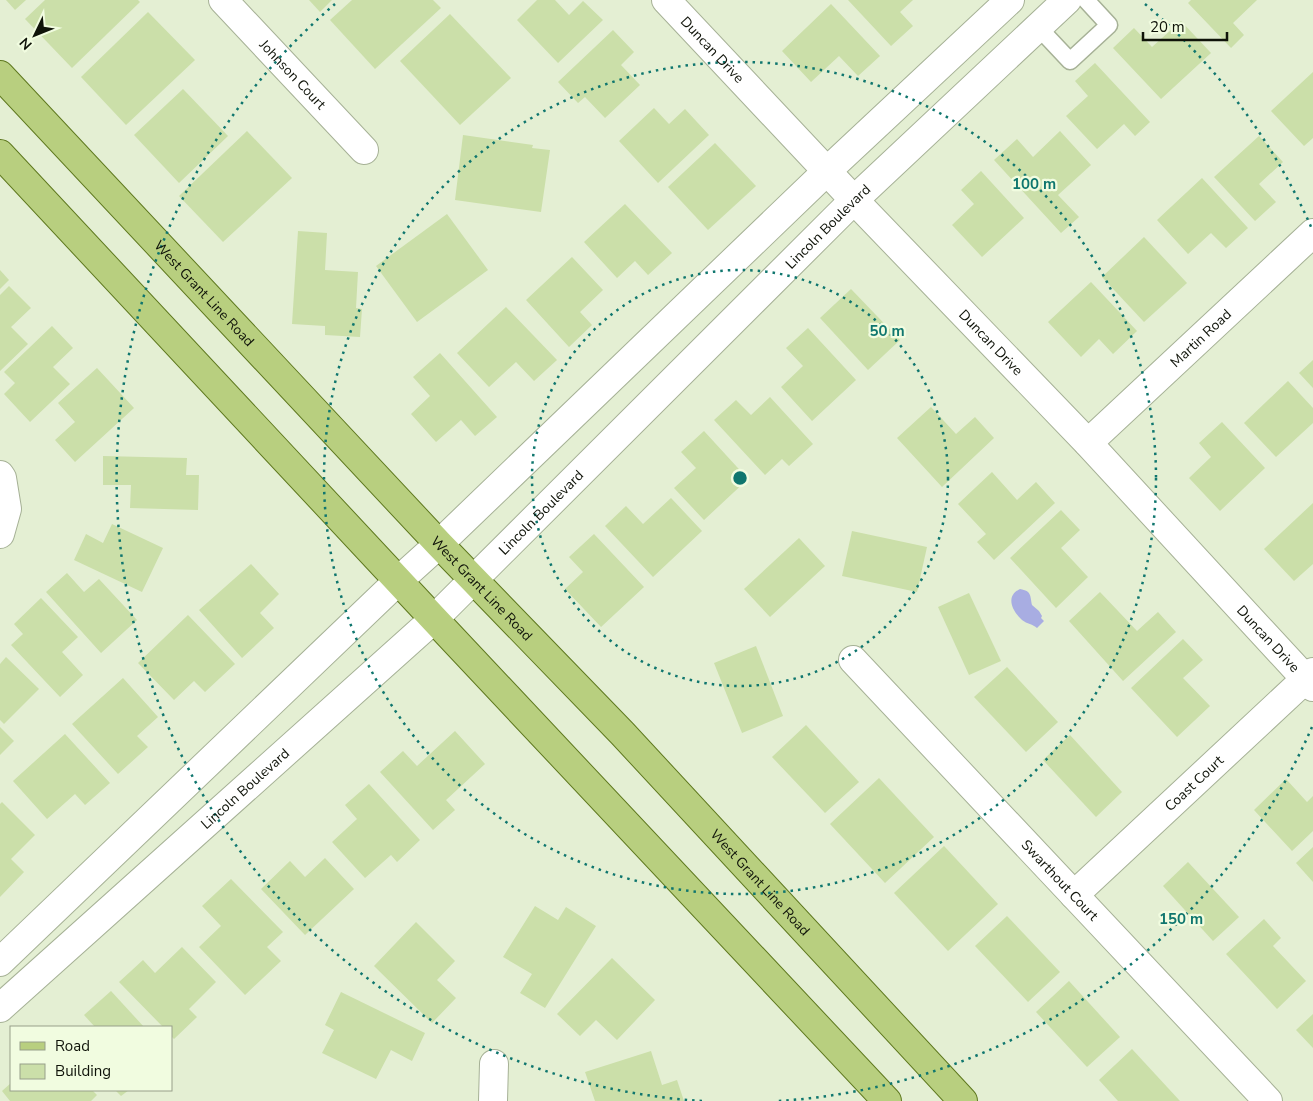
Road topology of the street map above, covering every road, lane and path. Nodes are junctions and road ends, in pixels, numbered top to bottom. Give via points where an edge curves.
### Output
1 (223, 0) edge
2 (666, 0) edge
3 (1010, 0) edge
4 (1067, 0) edge
5 (1086, 0) edge
6 (1038, 27) junction
7 (0, 75) edge
8 (364, 150) dead end
9 (0, 154) edge
10 (827, 171) junction
11 (854, 200) junction
12 (1313, 233) edge
13 (1088, 443) junction
14 (0, 475) edge
15 (0, 534) edge
16 (439, 544) junction
17 (473, 580) junction
18 (398, 581) junction
19 (434, 619) junction
20 (854, 660) dead end
21 (1310, 679) edge
22 (1074, 895) junction
23 (0, 962) edge
24 (0, 1008) edge
25 (494, 1064) dead end
26 (492, 1101) edge
27 (887, 1101) edge
28 (963, 1101) edge
29 (1268, 1101) edge

1 - 8 street, Johnson Court
2 - 10 street, Duncan Drive
3 - 10 street
4 - 6 street, Lincoln Boulevard
5 - 6 lane via 1109,25 1070,61
6 - 11 street, Lincoln Boulevard
7 - 16 main road, West Grant Line Road
9 - 18 main road
10 - 11 street, Duncan Drive
10 - 16 street
11 - 13 street, Duncan Drive
11 - 17 street, Lincoln Boulevard
12 - 13 street, Martin Road
13 - 21 street, Duncan Drive
14 - 15 street via 8,509
16 - 17 main road, West Grant Line Road
16 - 18 street
17 - 19 street, Lincoln Boulevard
17 - 28 main road, West Grant Line Road via 622,733
18 - 19 main road
18 - 23 street
19 - 24 street, Lincoln Boulevard
19 - 27 main road
20 - 22 street, Swarthout Court
21 - 22 street, Coast Court
22 - 29 street, Swarthout Court
25 - 26 street

